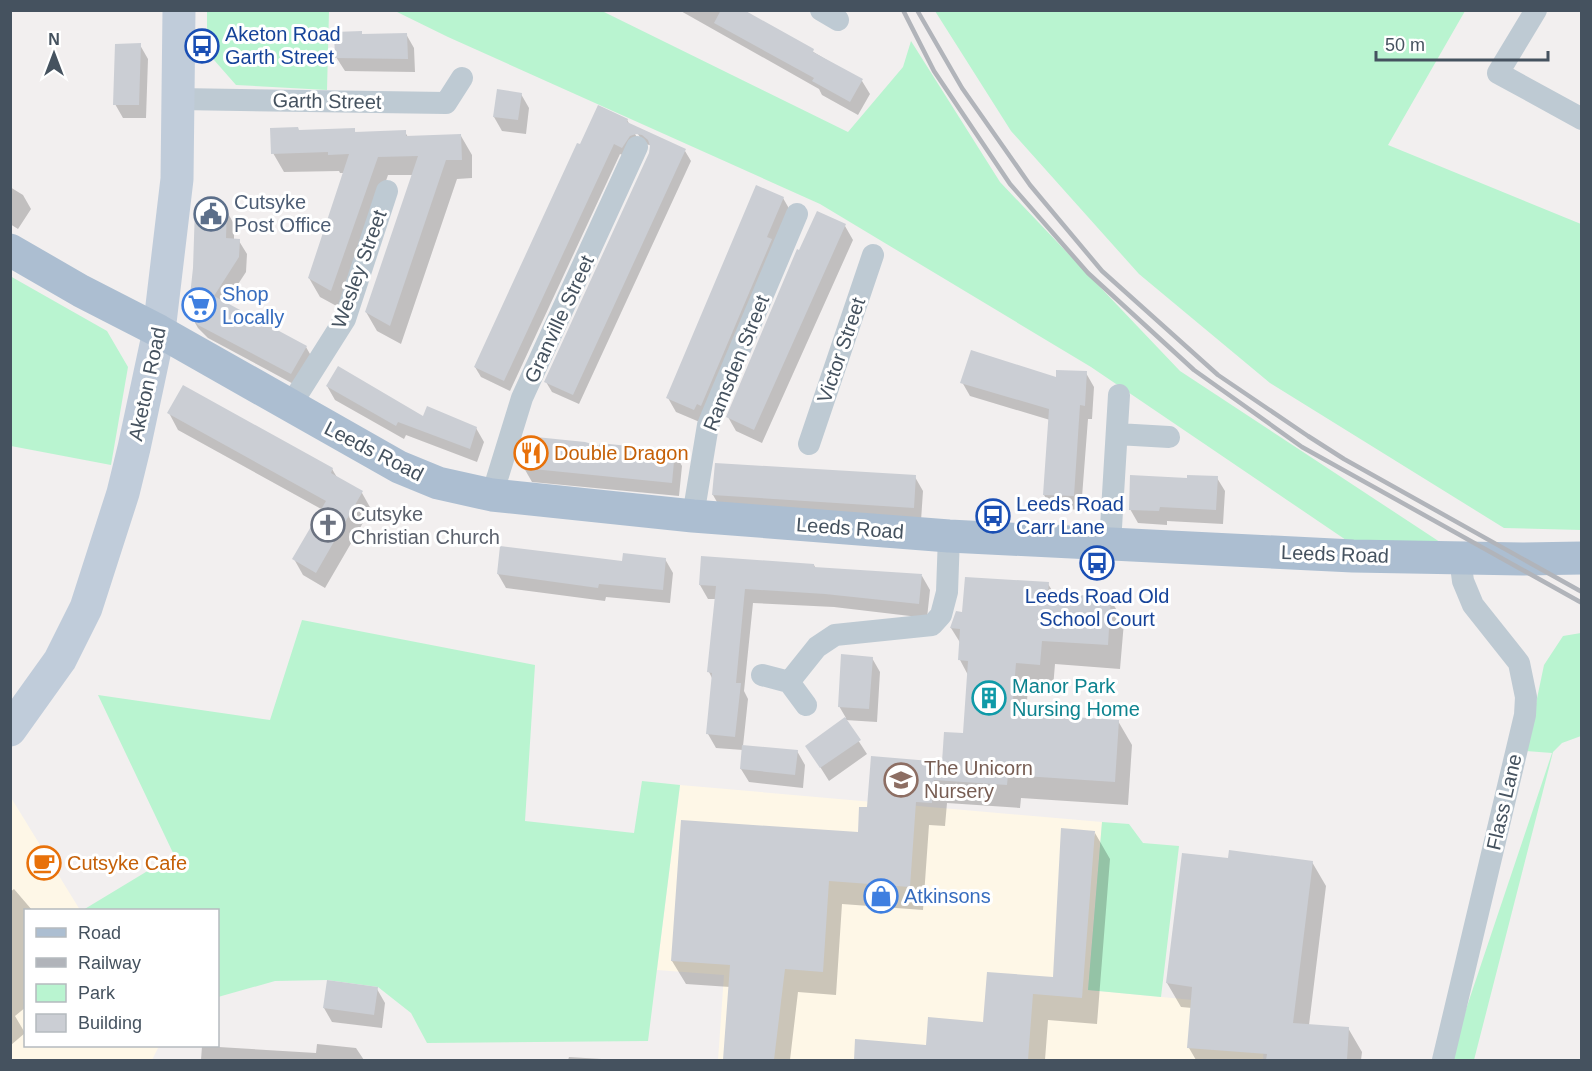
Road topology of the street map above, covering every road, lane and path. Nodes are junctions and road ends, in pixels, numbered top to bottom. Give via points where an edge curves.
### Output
1 (179, 10) edge
2 (1536, 10) edge
3 (462, 78) dead end
4 (178, 99) junction
5 (1581, 119) edge
6 (637, 147) dead end
7 (387, 191) dead end
8 (797, 214) dead end
9 (10, 250) edge
10 (873, 255) dead end
11 (159, 332) junction
12 (1119, 395) dead end
13 (290, 406) junction
14 (1117, 434) junction
15 (1169, 437) dead end
16 (809, 444) dead end
17 (492, 495) junction
18 (693, 516) junction
19 (949, 536) junction
20 (1110, 544) junction
21 (1460, 558) junction
22 (1581, 558) edge
23 (762, 675) dead end
24 (789, 682) junction
25 (806, 705) dead end
26 (11, 727) edge
27 (1443, 1060) edge

1 - 4 main road, Aketon Road
2 - 5 street via 1498,73
3 - 4 street, Garth Street via 446,103
4 - 11 main road, Aketon Road via 177,179
6 - 17 street, Granville Street via 522,398
7 - 13 street, Wesley Street via 345,319
8 - 18 street, Ramsden Street via 708,424
9 - 11 main road, Leeds Road
10 - 16 street, Victor Street
11 - 13 main road, Leeds Road
11 - 26 main road, Aketon Road via 123,493 86,608 60,660
12 - 14 street
13 - 17 main road, Leeds Road via 399,467 438,483
14 - 15 street
14 - 20 street
17 - 18 main road, Leeds Road
18 - 19 main road, Leeds Road
19 - 20 main road, Leeds Road
19 - 24 street via 947,591 941,615 932,625 835,635 817,646
20 - 21 main road, Leeds Road
21 - 22 main road, Leeds Road
21 - 27 street, Flass Lane via 1463,581 1473,605 1520,663 1526,697
23 - 24 street
24 - 25 street

